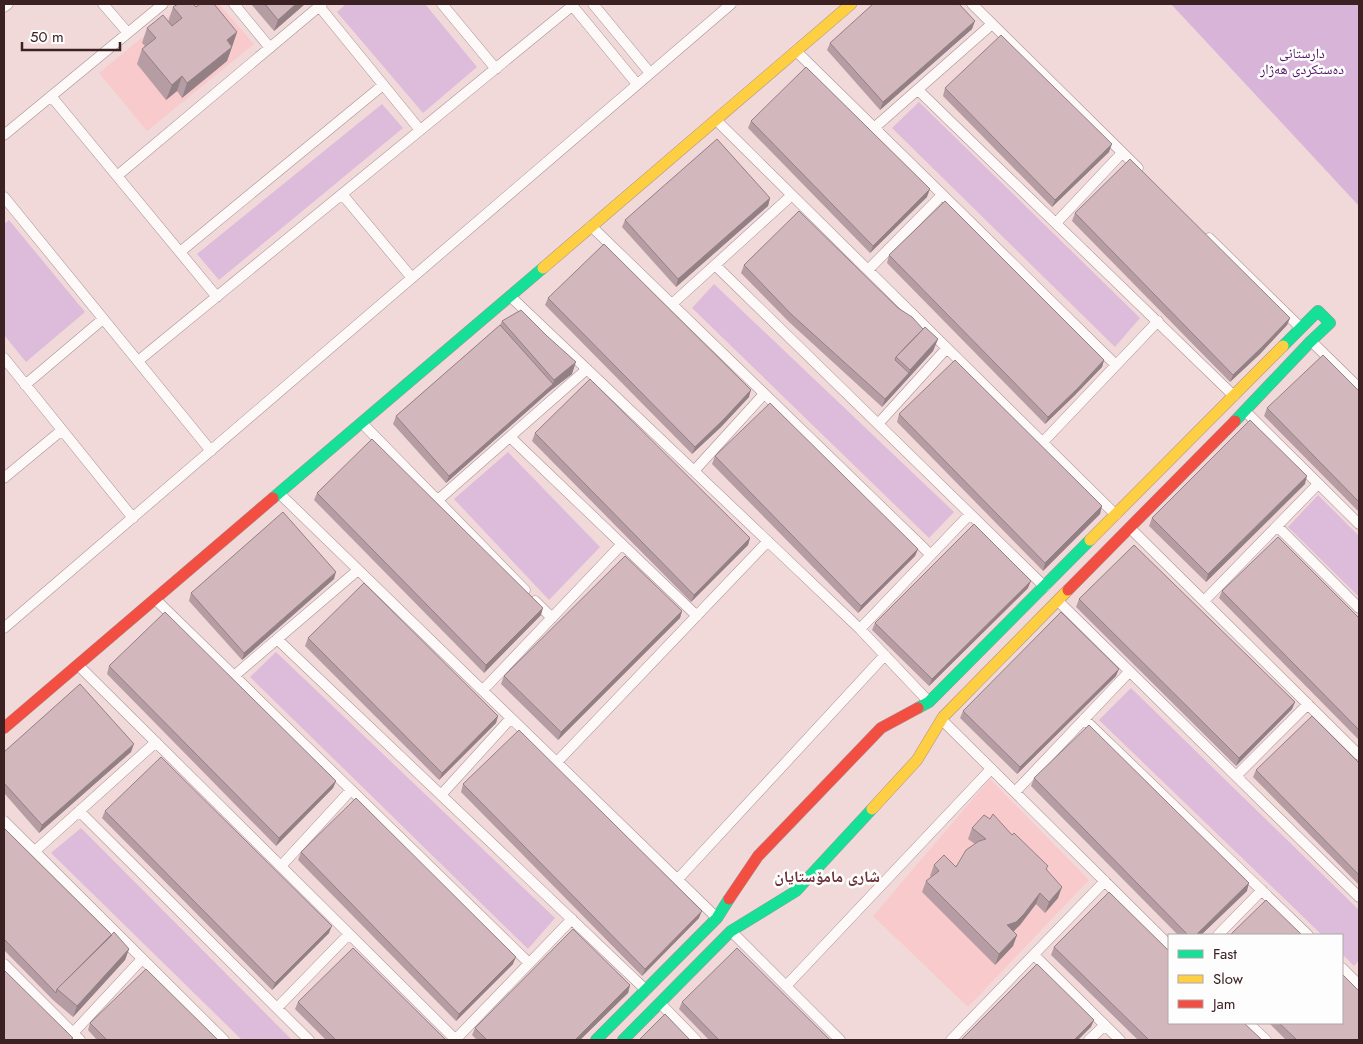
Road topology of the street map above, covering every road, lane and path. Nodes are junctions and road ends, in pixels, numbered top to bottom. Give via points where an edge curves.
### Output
1 (8, 4) edge
2 (103, 4) edge
3 (163, 4) edge
4 (234, 4) edge
5 (442, 4) edge
6 (731, 4) edge
7 (851, 4) edge
8 (972, 4) edge
9 (321, 5) edge
10 (572, 5) edge
11 (594, 6) edge
12 (4, 7) edge
13 (583, 18) junction
14 (992, 24) junction
15 (128, 33) junction
16 (270, 48) junction
17 (796, 52) junction
18 (496, 69) junction
19 (650, 73) junction
20 (637, 84) junction
21 (383, 85) junction
22 (918, 90) junction
23 (52, 96) junction
24 (716, 120) junction
25 (874, 128) junction
26 (420, 130) junction
27 (4, 136) edge
28 (1122, 153) junction
29 (1143, 173) edge
30 (117, 176) junction
31 (342, 194) junction
32 (792, 194) junction
33 (942, 195) junction
34 (5, 203) edge
35 (1056, 223) junction
36 (591, 226) junction
37 (1205, 234) edge
38 (180, 252) junction
39 (715, 265) junction
40 (868, 270) junction
41 (412, 278) junction
42 (217, 296) junction
43 (510, 296) junction
44 (672, 304) junction
45 (103, 319) junction
46 (1158, 321) junction
47 (1301, 328) junction
48 (1311, 341) junction
49 (947, 348) junction
50 (4, 358) edge
51 (138, 361) junction
52 (1116, 365) junction
53 (587, 369) junction
54 (26, 385) junction
55 (1359, 388) edge
56 (764, 394) junction
57 (1234, 396) junction
58 (1245, 411) junction
59 (362, 423) junction
60 (878, 424) junction
61 (62, 430) junction
62 (510, 437) junction
63 (1042, 443) junction
64 (211, 451) junction
65 (694, 471) junction
66 (4, 478) edge
67 (1318, 484) junction
68 (279, 493) junction
69 (438, 500) junction
70 (970, 514) junction
71 (1116, 515) junction
72 (132, 518) junction
73 (1359, 524) edge
74 (1277, 526) junction
75 (1130, 528) junction
76 (768, 541) junction
77 (622, 544) junction
78 (1081, 550) junction
79 (931, 555) junction
80 (1095, 563) junction
81 (358, 570) junction
82 (1045, 587) junction
83 (155, 599) junction
84 (1058, 601) junction
85 (1204, 601) junction
86 (1359, 608) edge
87 (697, 616) junction
88 (552, 618) junction
89 (4, 628) edge
90 (860, 628) junction
91 (277, 639) junction
92 (886, 656) junction
93 (78, 665) junction
94 (1129, 672) junction
95 (234, 676) junction
96 (483, 690) junction
97 (929, 702) junction
98 (1308, 704) junction
99 (511, 718) junction
100 (1084, 719) junction
101 (942, 720) junction
102 (4, 728) edge
103 (156, 742) junction
104 (1359, 755) edge
105 (557, 762) junction
106 (992, 769) junction
107 (1236, 776) junction
108 (351, 790) junction
109 (1015, 792) junction
110 (441, 795) junction
111 (79, 811) junction
112 (4, 821) edge
113 (35, 852) junction
114 (281, 866) junction
115 (678, 879) junction
116 (1105, 881) junction
117 (1262, 890) junction
118 (1359, 897) edge
119 (717, 918) junction
120 (572, 920) junction
121 (731, 931) junction
122 (349, 934) junction
123 (1219, 934) edge
124 (1307, 934) edge
125 (1168, 943) edge
126 (688, 947) junction
127 (1034, 955) junction
128 (142, 959) junction
129 (701, 961) junction
130 (529, 963) junction
131 (4, 964) edge
132 (1343, 969) edge
133 (1358, 981) edge
134 (786, 986) junction
135 (646, 990) junction
136 (660, 1003) junction
137 (277, 1008) junction
138 (1249, 1024) edge
139 (1104, 1025) junction
140 (77, 1037) edge
141 (224, 1040) edge
142 (310, 1040) edge
143 (456, 1040) edge
144 (596, 1040) edge
145 (623, 1040) edge
146 (696, 1040) edge
147 (840, 1040) edge
148 (951, 1040) edge
149 (1090, 1040) edge
150 (1120, 1040) edge
151 (1266, 1040) edge

1 - 12 street
2 - 15 street
3 - 15 street
4 - 16 street
5 - 18 street
6 - 19 street
7 - 17 street
8 - 14 street
9 - 16 street
9 - 21 street
10 - 13 street
10 - 18 street
11 - 13 street
11 - 19 street
13 - 20 street
14 - 22 street
14 - 28 street
15 - 23 street
16 - 30 street
17 - 24 street
17 - 25 street
18 - 26 street
19 - 20 street
20 - 41 street
21 - 26 street
21 - 38 street
22 - 25 street
22 - 35 street
23 - 27 street
23 - 30 street
24 - 32 street
24 - 36 street
25 - 33 street
26 - 31 street
28 - 29 street
28 - 35 street
30 - 38 street
31 - 41 street
31 - 42 street
32 - 39 street
32 - 40 street
33 - 40 street
33 - 52 street
34 - 45 street
35 - 46 street
36 - 43 street
36 - 44 street
37 - 47 street
38 - 42 street
39 - 44 street
39 - 60 street
40 - 49 street
41 - 64 street
42 - 51 street
43 - 53 street
43 - 59 street
44 - 56 street
45 - 51 street
45 - 54 street
46 - 52 street
46 - 57 street
47 - 48 street via 1318,311 1330,323
47 - 57 street
48 - 55 street
48 - 58 street
49 - 60 street
49 - 63 street
50 - 54 street
51 - 64 street
52 - 63 street
53 - 62 street
53 - 65 street
54 - 61 street
56 - 65 street
56 - 79 street
57 - 71 street
58 - 67 street
58 - 75 street
59 - 68 street
59 - 69 street
60 - 70 street
61 - 66 street
61 - 72 street
62 - 69 street
62 - 77 street
63 - 71 street
64 - 72 street
65 - 76 street
67 - 73 street
67 - 74 street
68 - 81 street
68 - 83 street
69 - 88 street
70 - 79 street
70 - 82 street
71 - 78 street
72 - 89 street
74 - 85 street
74 - 86 street
75 - 80 street
75 - 85 street
76 - 87 street
76 - 90 street
77 - 87 street
77 - 88 street
78 - 80 street
78 - 82 street
79 - 90 street
80 - 84 street
81 - 91 street
81 - 96 street
82 - 97 street
83 - 93 street
83 - 95 street
84 - 94 street
84 - 101 street
85 - 98 street
87 - 105 street
88 - 96 street
90 - 92 street
91 - 95 street
91 - 110 street
92 - 97 street
92 - 115 street
93 - 102 street
93 - 103 street
94 - 100 street
94 - 107 street
95 - 108 street
96 - 99 street
97 - 119 street via 881,728 758,856
98 - 104 street
98 - 107 street
99 - 105 street
99 - 110 street
100 - 109 street
100 - 117 street
101 - 106 street
101 - 121 street via 917,760 796,891
103 - 111 street
103 - 114 street
105 - 115 street
106 - 109 street
106 - 134 street
107 - 118 street
108 - 114 street
108 - 130 street
109 - 116 street
110 - 120 street
111 - 113 street
111 - 137 street
112 - 113 street
113 - 128 street
114 - 122 street
115 - 119 street
116 - 125 street
116 - 127 street
117 - 123 street
117 - 124 street
119 - 126 street
120 - 130 street
120 - 135 street
121 - 129 street
121 - 134 street
122 - 137 street
122 - 143 street
126 - 129 street
126 - 135 street
127 - 139 street
127 - 148 street
128 - 140 street
128 - 141 street
129 - 136 street
130 - 143 street
131 - 140 street
132 - 133 street
134 - 147 street
135 - 144 street
136 - 145 street
136 - 146 street
137 - 142 street
138 - 151 street
139 - 149 street
139 - 150 street

